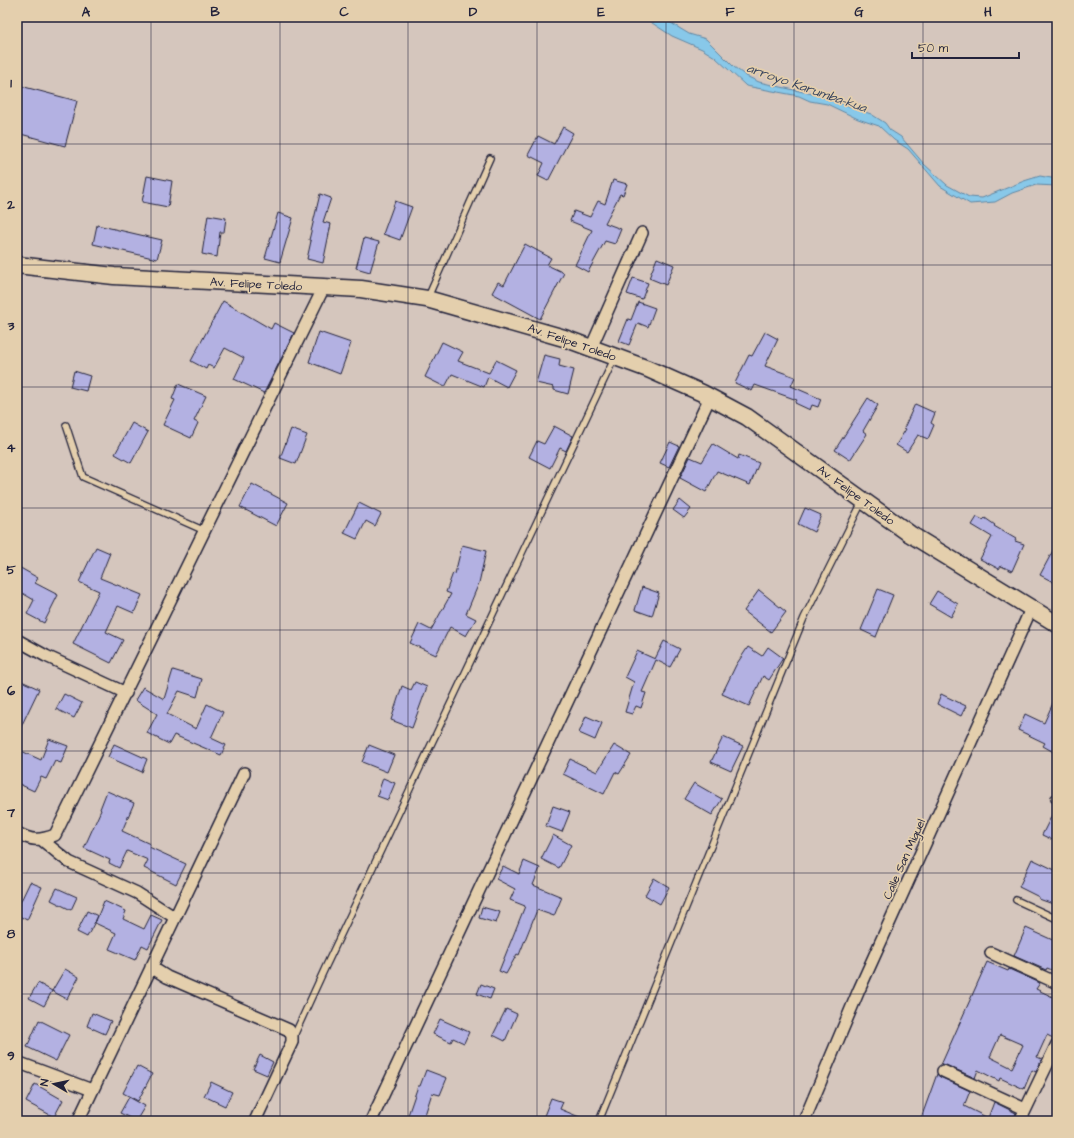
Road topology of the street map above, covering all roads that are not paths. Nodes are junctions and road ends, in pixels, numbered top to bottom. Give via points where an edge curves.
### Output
1 (490, 158) dead end
2 (642, 233) dead end
3 (17, 265) edge
4 (324, 287) junction
5 (427, 299) junction
6 (591, 348) junction
7 (616, 357) junction
8 (710, 397) junction
9 (66, 425) dead end
10 (863, 500) junction
11 (205, 531) junction
12 (1032, 610) junction
13 (1057, 624) edge
14 (17, 640) edge
15 (126, 693) junction
16 (244, 773) dead end
17 (17, 833) edge
18 (42, 840) junction
19 (1016, 900) dead end
20 (174, 917) junction
21 (1057, 919) edge
22 (990, 953) dead end
23 (151, 967) junction
24 (1057, 983) edge
25 (292, 1042) junction
26 (1057, 1044) edge
27 (17, 1062) edge
28 (943, 1071) dead end
29 (92, 1090) junction
30 (1025, 1109) junction
31 (78, 1121) edge
32 (255, 1121) edge
33 (371, 1121) edge
34 (599, 1121) edge
35 (804, 1121) edge
36 (1020, 1121) edge

1 - 5 lane
2 - 6 street
3 - 4 main road, Av. Felipe Toledo via 114,276
4 - 5 main road, Av. Felipe Toledo via 361,288
4 - 11 street
5 - 6 main road, Av. Felipe Toledo via 492,316
6 - 7 main road, Av. Felipe Toledo
7 - 8 main road, Av. Felipe Toledo
7 - 25 lane
8 - 10 main road, Av. Felipe Toledo via 747,417
8 - 33 street
9 - 11 lane via 83,477
10 - 12 main road, Av. Felipe Toledo via 910,534
10 - 34 lane via 804,618
11 - 15 street
12 - 13 main road, Av. Felipe Toledo
12 - 35 street, Calle San Miguel via 859,990
14 - 15 street
15 - 18 street via 55,834
16 - 20 street
17 - 18 street via 27,838
18 - 20 street via 69,862 137,893
19 - 21 lane
20 - 23 street
22 - 24 street
23 - 25 street via 167,977 289,1030
23 - 29 street
25 - 32 street
26 - 30 street
27 - 29 street
28 - 30 street
29 - 31 street
30 - 36 street

